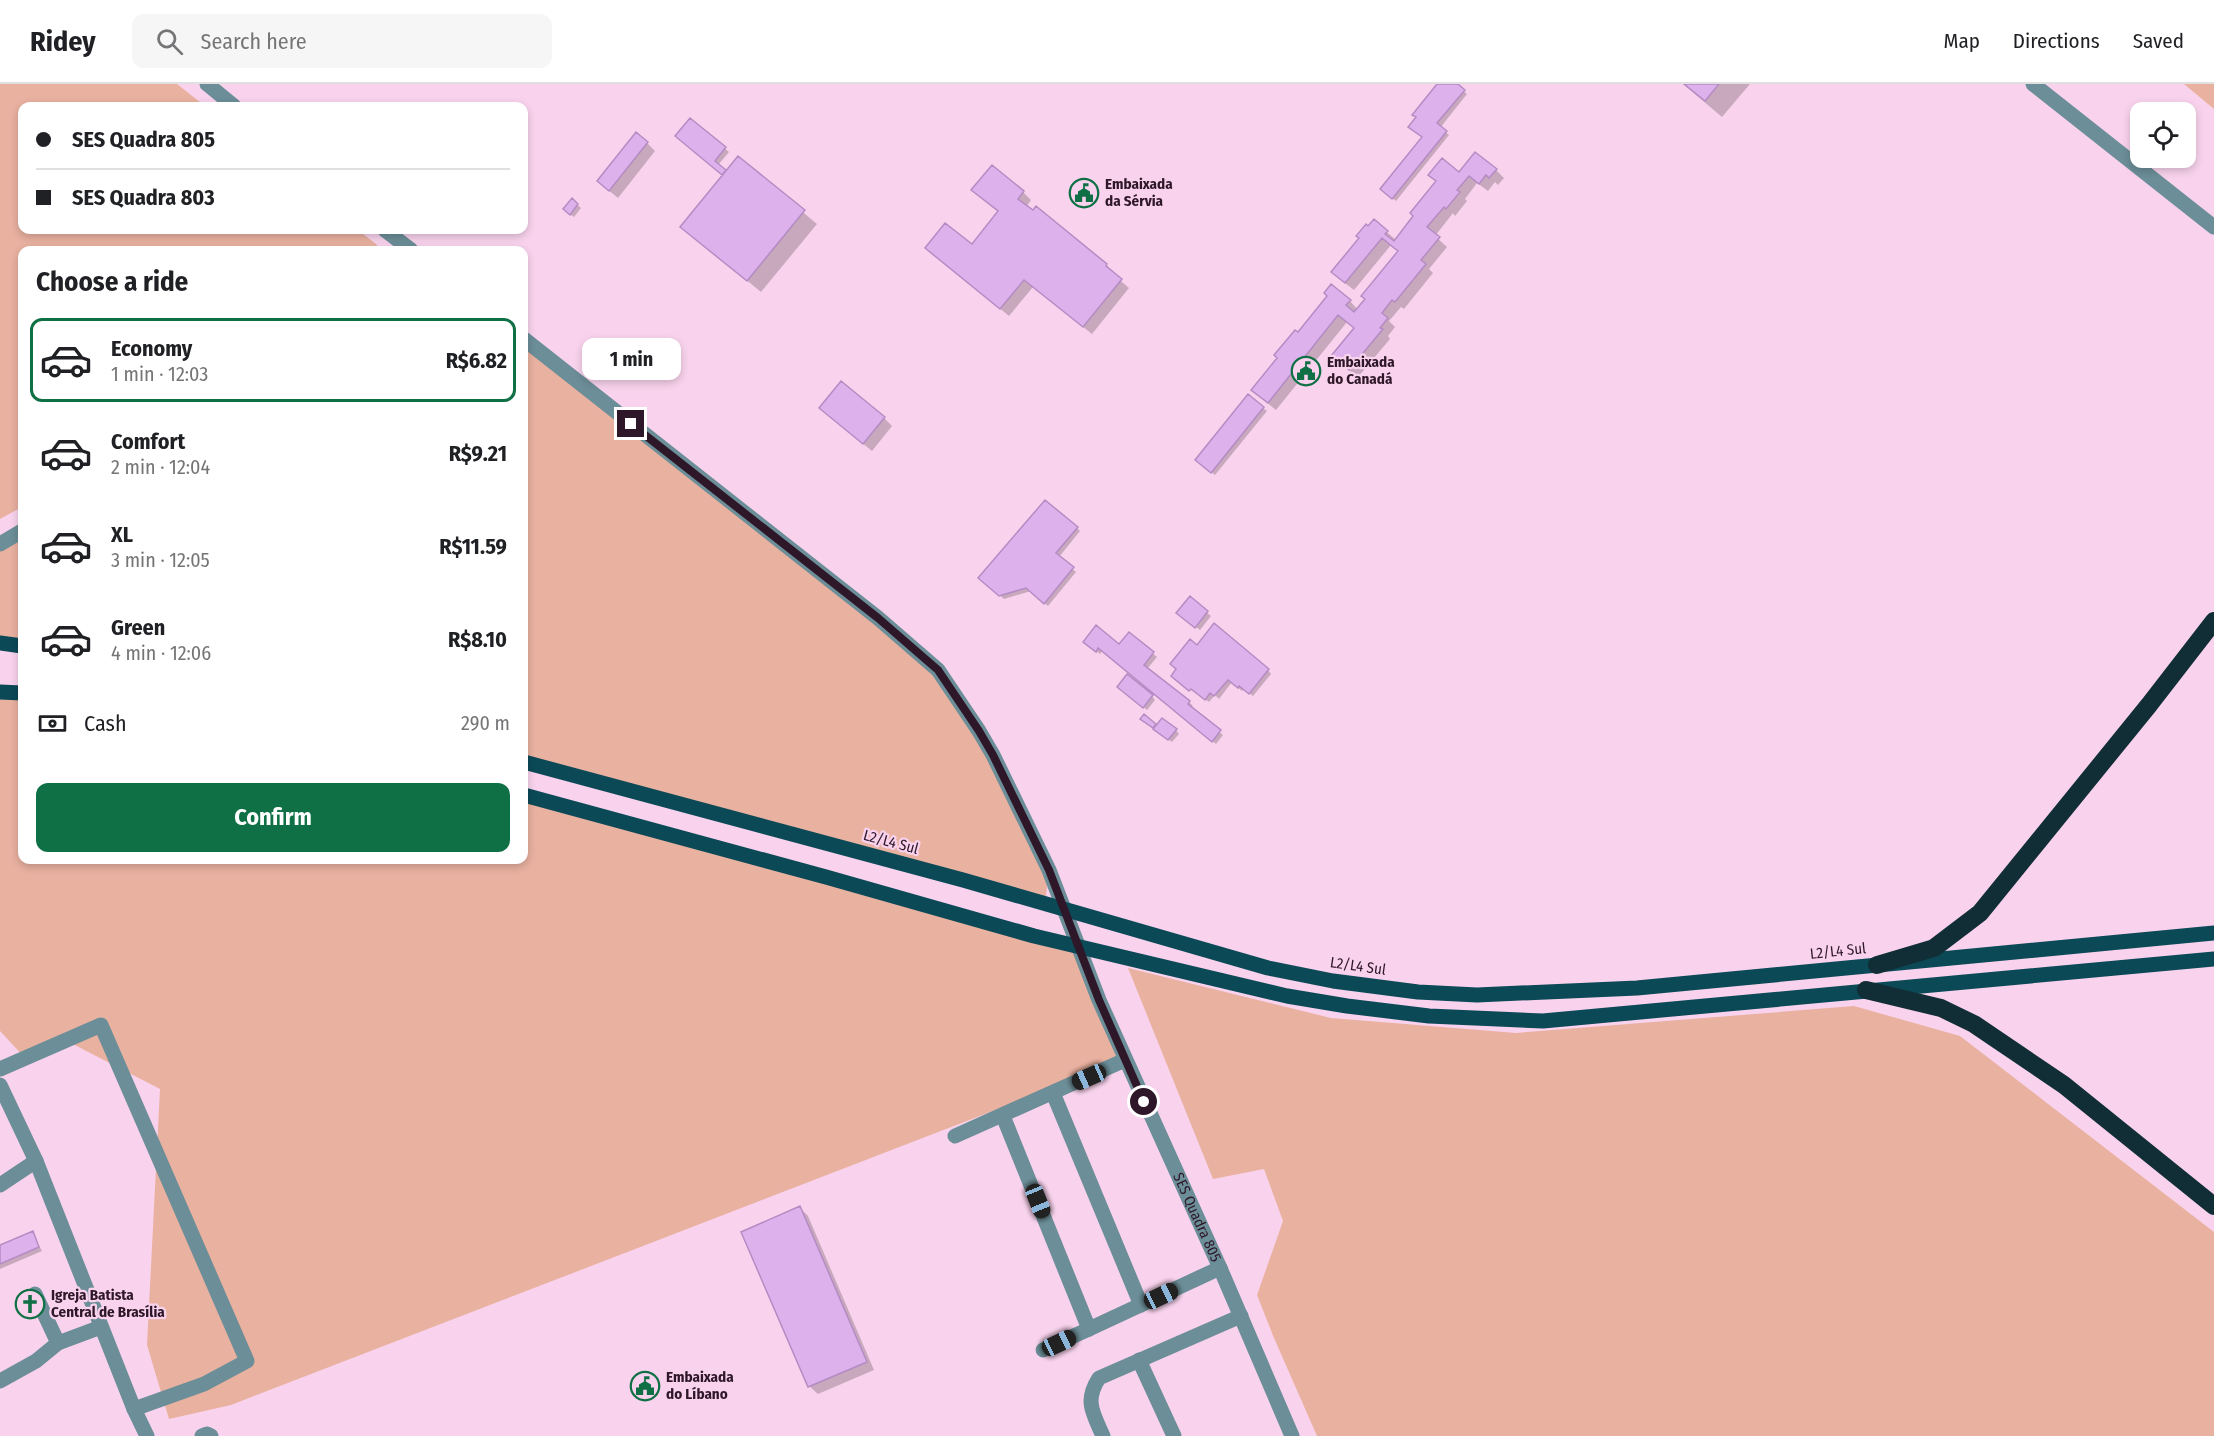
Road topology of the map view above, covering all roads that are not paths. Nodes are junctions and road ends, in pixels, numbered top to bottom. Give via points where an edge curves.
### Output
1 (207, 84) edge
2 (2033, 84) edge
3 (229, 102) edge
4 (2214, 227) edge
5 (390, 234) edge
6 (404, 246) edge
7 (528, 342) edge
8 (18, 533) edge
9 (0, 544) edge
10 (2214, 621) edge
11 (0, 643) edge
12 (18, 645) edge
13 (0, 692) edge
14 (18, 693) edge
15 (528, 763) edge
16 (528, 796) edge
17 (2214, 933) edge
18 (2214, 959) edge
19 (1877, 965) junction
20 (1866, 990) junction
21 (1125, 1060) junction
22 (0, 1069) edge
23 (0, 1086) edge
24 (1053, 1093) junction
25 (1003, 1116) junction
26 (955, 1136) dead end
27 (36, 1161) junction
28 (0, 1185) edge
29 (2214, 1206) edge
30 (1220, 1268) junction
31 (35, 1294) dead end
32 (1141, 1305) junction
33 (1241, 1316) junction
34 (101, 1327) junction
35 (1089, 1329) junction
36 (58, 1344) junction
37 (1043, 1350) dead end
38 (1140, 1360) junction
39 (0, 1381) edge
40 (134, 1409) junction
41 (147, 1436) edge
42 (202, 1436) edge
43 (211, 1436) edge
44 (1103, 1436) edge
45 (1174, 1436) edge
46 (1292, 1436) edge

1 - 3 street
2 - 4 street
5 - 6 street
7 - 21 street, SES Quadra 805 via 878,618 938,670 993,755 1049,870
8 - 9 street
10 - 19 highway via 1980,913 1934,948
11 - 12 main road
13 - 14 main road
15 - 19 main road, L2/L4 Sul via 963,880 1268,968 1333,981 1477,995 1637,988
16 - 20 main road via 1034,936 1287,996 1347,1006 1429,1016 1543,1021
17 - 19 main road, L2/L4 Sul
18 - 20 main road
20 - 29 highway via 1941,1008 1974,1024 2064,1085
21 - 24 street
21 - 30 street, SES Quadra 805
22 - 40 street via 101,1024 247,1361 204,1384
23 - 27 street
24 - 25 street
24 - 32 street
25 - 26 street
25 - 35 street
27 - 28 street
27 - 34 street
30 - 32 street
30 - 33 street, SES Quadra 805
31 - 36 street
32 - 35 street
33 - 38 street
33 - 46 street, SES Quadra 805
34 - 36 street
34 - 40 street
35 - 37 street
36 - 39 street
38 - 44 street via 1099,1378 1092,1389 1090,1402
38 - 45 street
40 - 41 street
42 - 43 street

